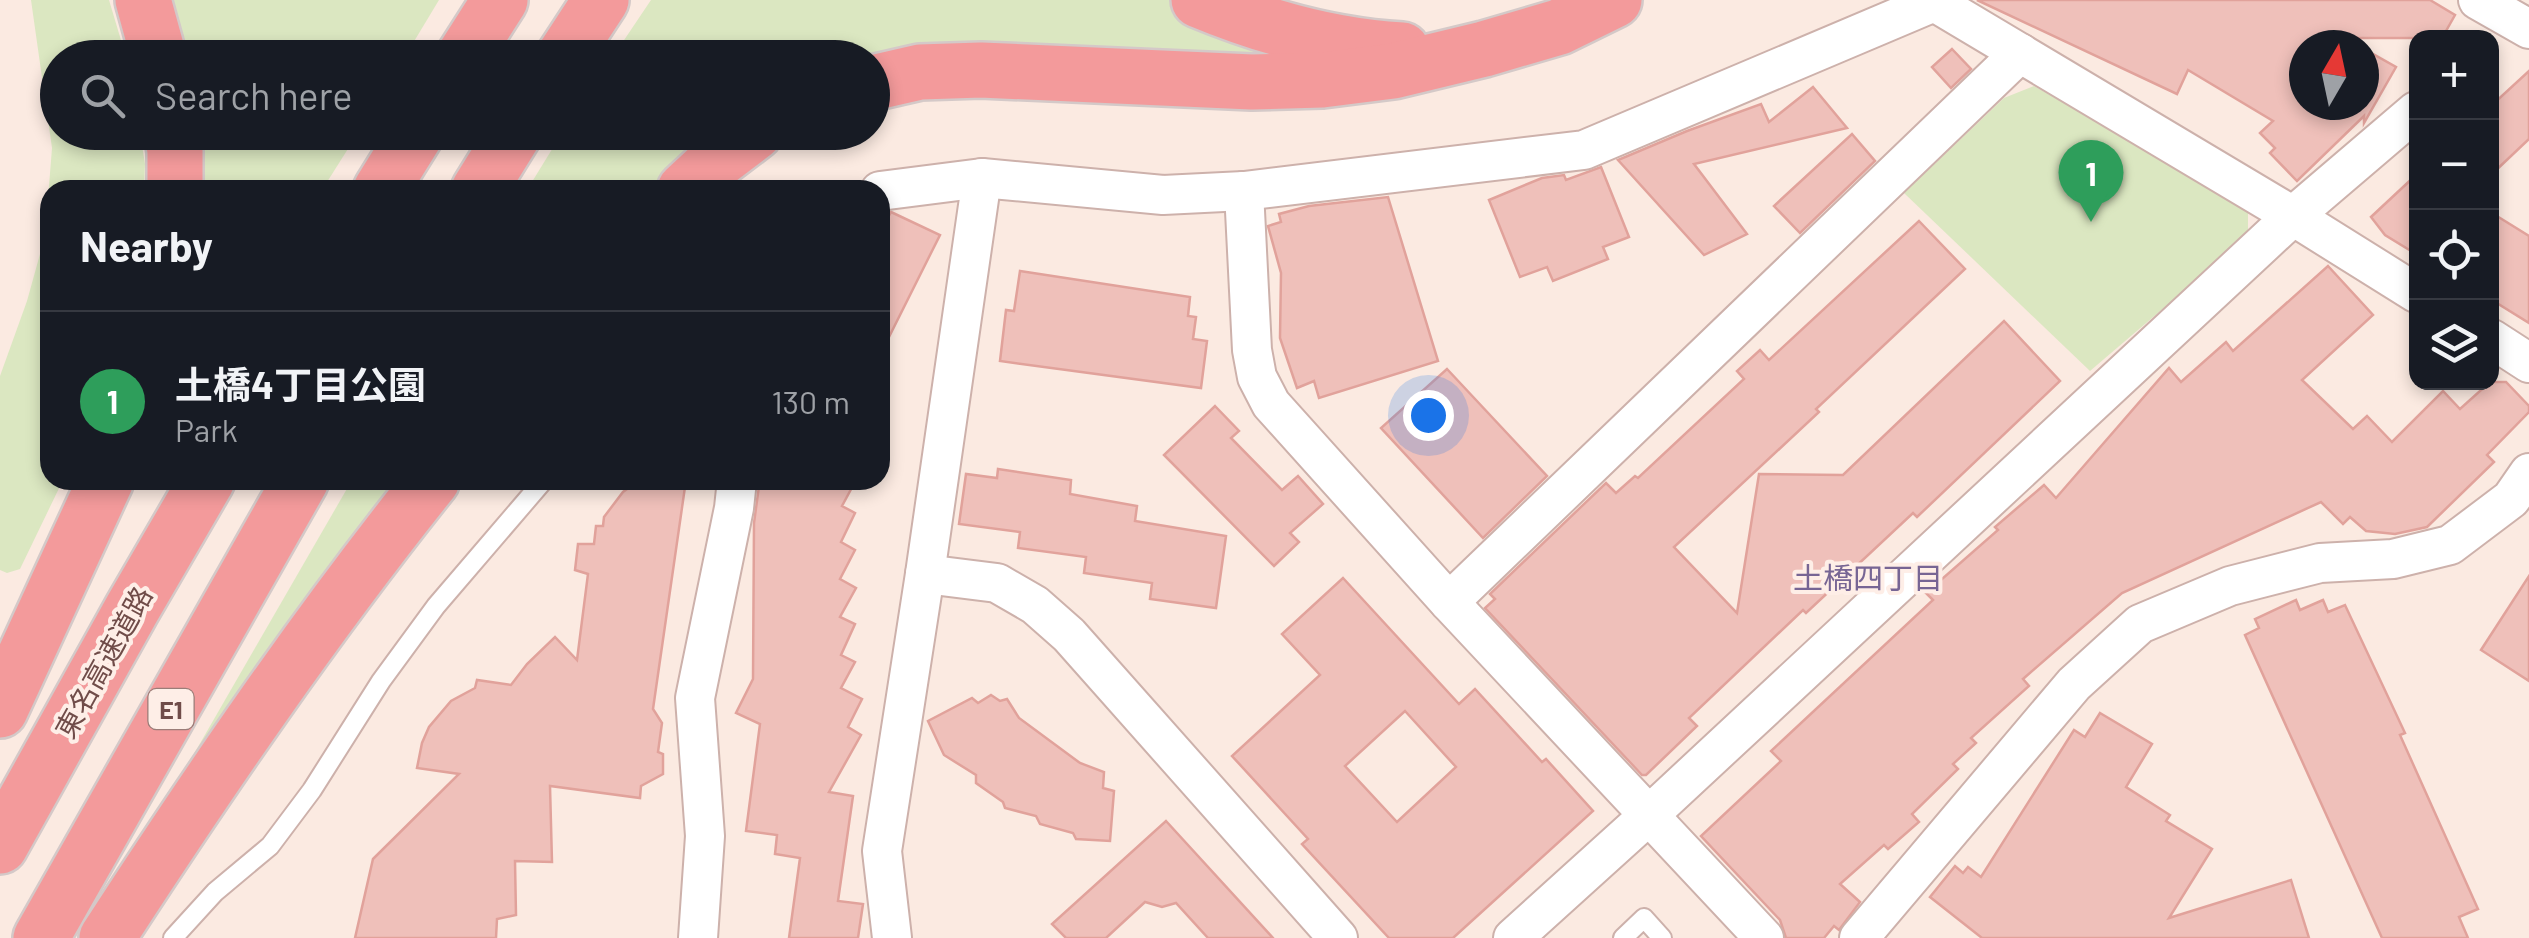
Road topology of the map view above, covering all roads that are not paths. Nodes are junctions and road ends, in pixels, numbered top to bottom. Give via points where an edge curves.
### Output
1 (144, 0) edge
2 (500, 0) edge
3 (601, 0) edge
4 (1199, 0) edge
5 (1614, 0) edge
6 (2478, 0) edge
7 (1937, 1) edge
8 (2517, 28) edge
9 (154, 40) edge
10 (474, 40) edge
11 (575, 40) edge
12 (1484, 49) junction
13 (2020, 53) junction
14 (890, 79) edge
15 (2409, 117) edge
16 (175, 150) edge
17 (406, 150) edge
18 (504, 150) edge
19 (731, 150) edge
20 (982, 178) junction
21 (175, 180) edge
22 (387, 180) edge
23 (484, 180) edge
24 (696, 180) edge
25 (890, 190) edge
26 (1244, 191) junction
27 (2293, 216) junction
28 (2409, 289) edge
29 (2499, 344) edge
30 (2529, 363) edge
31 (2529, 473) edge
32 (101, 490) edge
33 (201, 490) edge
34 (295, 490) edge
35 (424, 490) edge
36 (535, 490) edge
37 (736, 490) edge
38 (926, 574) junction
39 (1449, 602) junction
40 (0, 710) edge
41 (1648, 816) junction
42 (0, 846) edge
43 (41, 938) edge
44 (107, 938) edge
45 (174, 938) edge
46 (698, 938) edge
47 (892, 938) edge
48 (1338, 938) edge
49 (1513, 938) edge
50 (1623, 938) edge
51 (1662, 938) edge
52 (1764, 938) edge
53 (1858, 938) edge

1 - 9 highway
2 - 10 highway
3 - 11 highway
4 - 12 highway via 1311,38 1432,51
5 - 12 highway via 1558,27
6 - 8 street
7 - 13 street
7 - 26 street via 1584,150
12 - 14 highway via 1322,80 981,70
13 - 27 street
13 - 39 street
15 - 27 street
16 - 21 highway
17 - 22 highway
18 - 23 highway
19 - 24 highway
20 - 25 street
20 - 26 street via 1164,195
20 - 38 street
26 - 39 street via 1252,350 1271,404
27 - 28 street
27 - 41 street
29 - 30 street
31 - 53 street via 2511,499 2450,545 2392,559 2320,562 2230,586 2140,624 2074,684
32 - 40 highway
33 - 42 highway, 東名高速道路
34 - 43 highway, E1
35 - 44 highway via 276,687
36 - 45 lane via 436,606 270,846
37 - 46 street via 696,698 704,836
38 - 47 street via 882,850
38 - 48 street via 997,584 1069,635
39 - 41 street
41 - 49 street
41 - 52 street
50 - 51 lane via 1644,918

